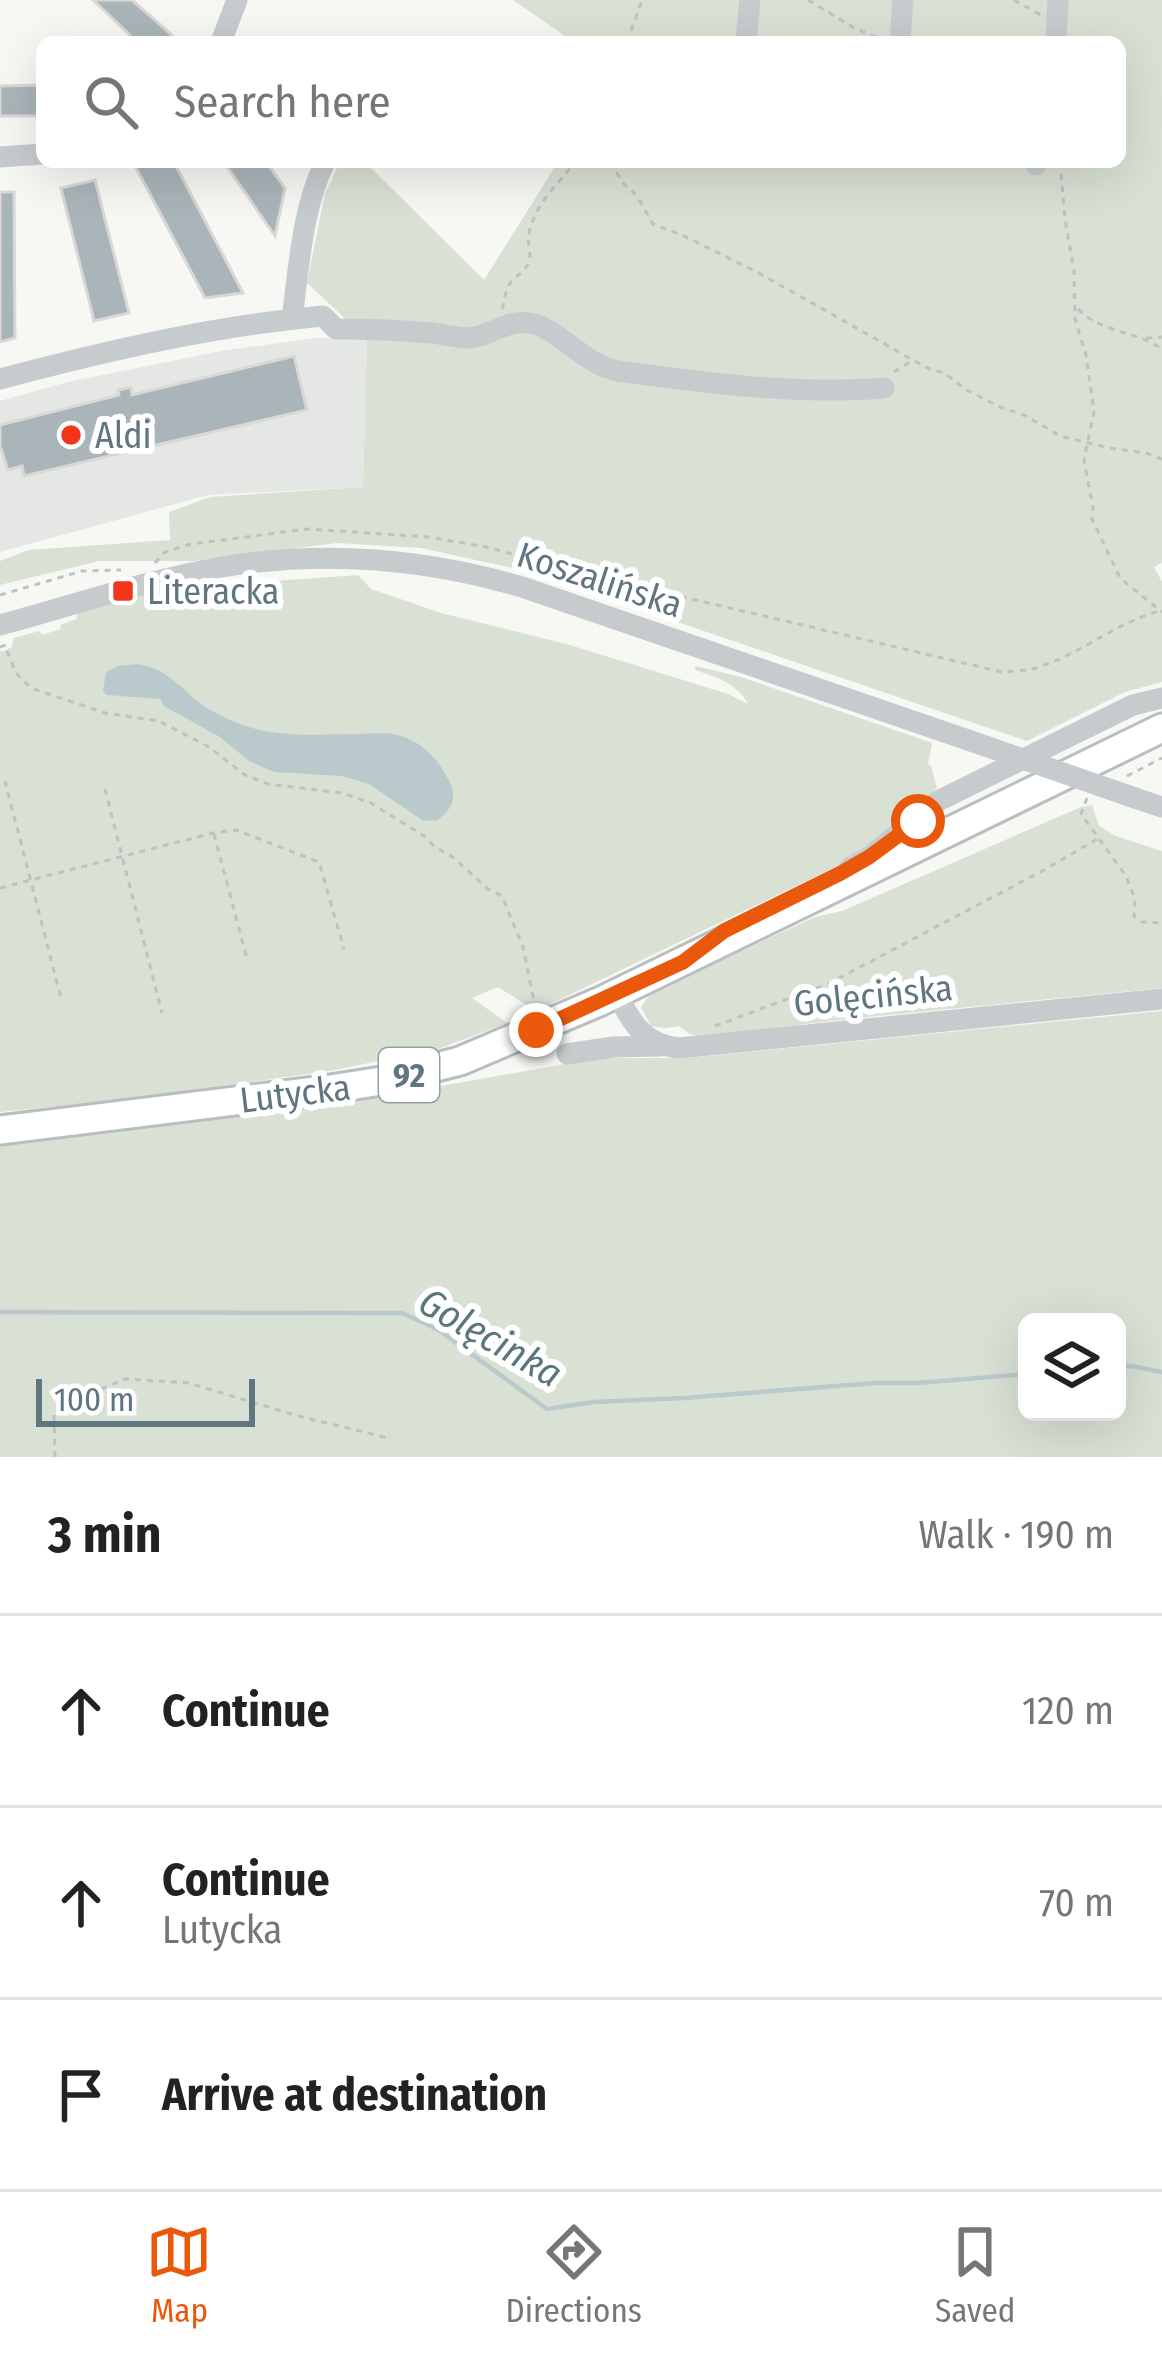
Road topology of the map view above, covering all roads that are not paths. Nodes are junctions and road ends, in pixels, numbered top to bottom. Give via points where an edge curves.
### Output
1 (237, 0) edge
2 (749, 0) edge
3 (903, 0) edge
4 (1058, 0) edge
5 (223, 36) edge
6 (746, 36) edge
7 (907, 36) edge
8 (1056, 36) edge
9 (36, 154) edge
10 (0, 157) edge
11 (323, 168) edge
12 (292, 319) junction
13 (0, 379) edge
14 (884, 388) dead end
15 (3, 642) edge
16 (1162, 700) edge
17 (1162, 728) edge
18 (1162, 807) edge
19 (683, 962) junction
20 (617, 994) junction
21 (1162, 999) edge
22 (667, 1047) junction
23 (567, 1054) dead end
24 (0, 1128) edge

1 - 5 street
2 - 6 street
3 - 7 street
4 - 8 street
9 - 10 street
11 - 12 street
12 - 13 street
12 - 14 street via 323,316 336,329 466,338 527,322 604,368 700,382
15 - 18 street, Koszalińska, bridge via 165,579 322,557 401,561 522,586
16 - 19 street via 1133,705 938,801 869,857 724,931
17 - 19 main road, Lutycka / 92
19 - 20 main road, Lutycka / 92
20 - 22 street via 642,1034
20 - 24 main road, Lutycka / 92 via 460,1060 381,1082
21 - 22 street, Golęcińska
22 - 23 street, Golęcińska

